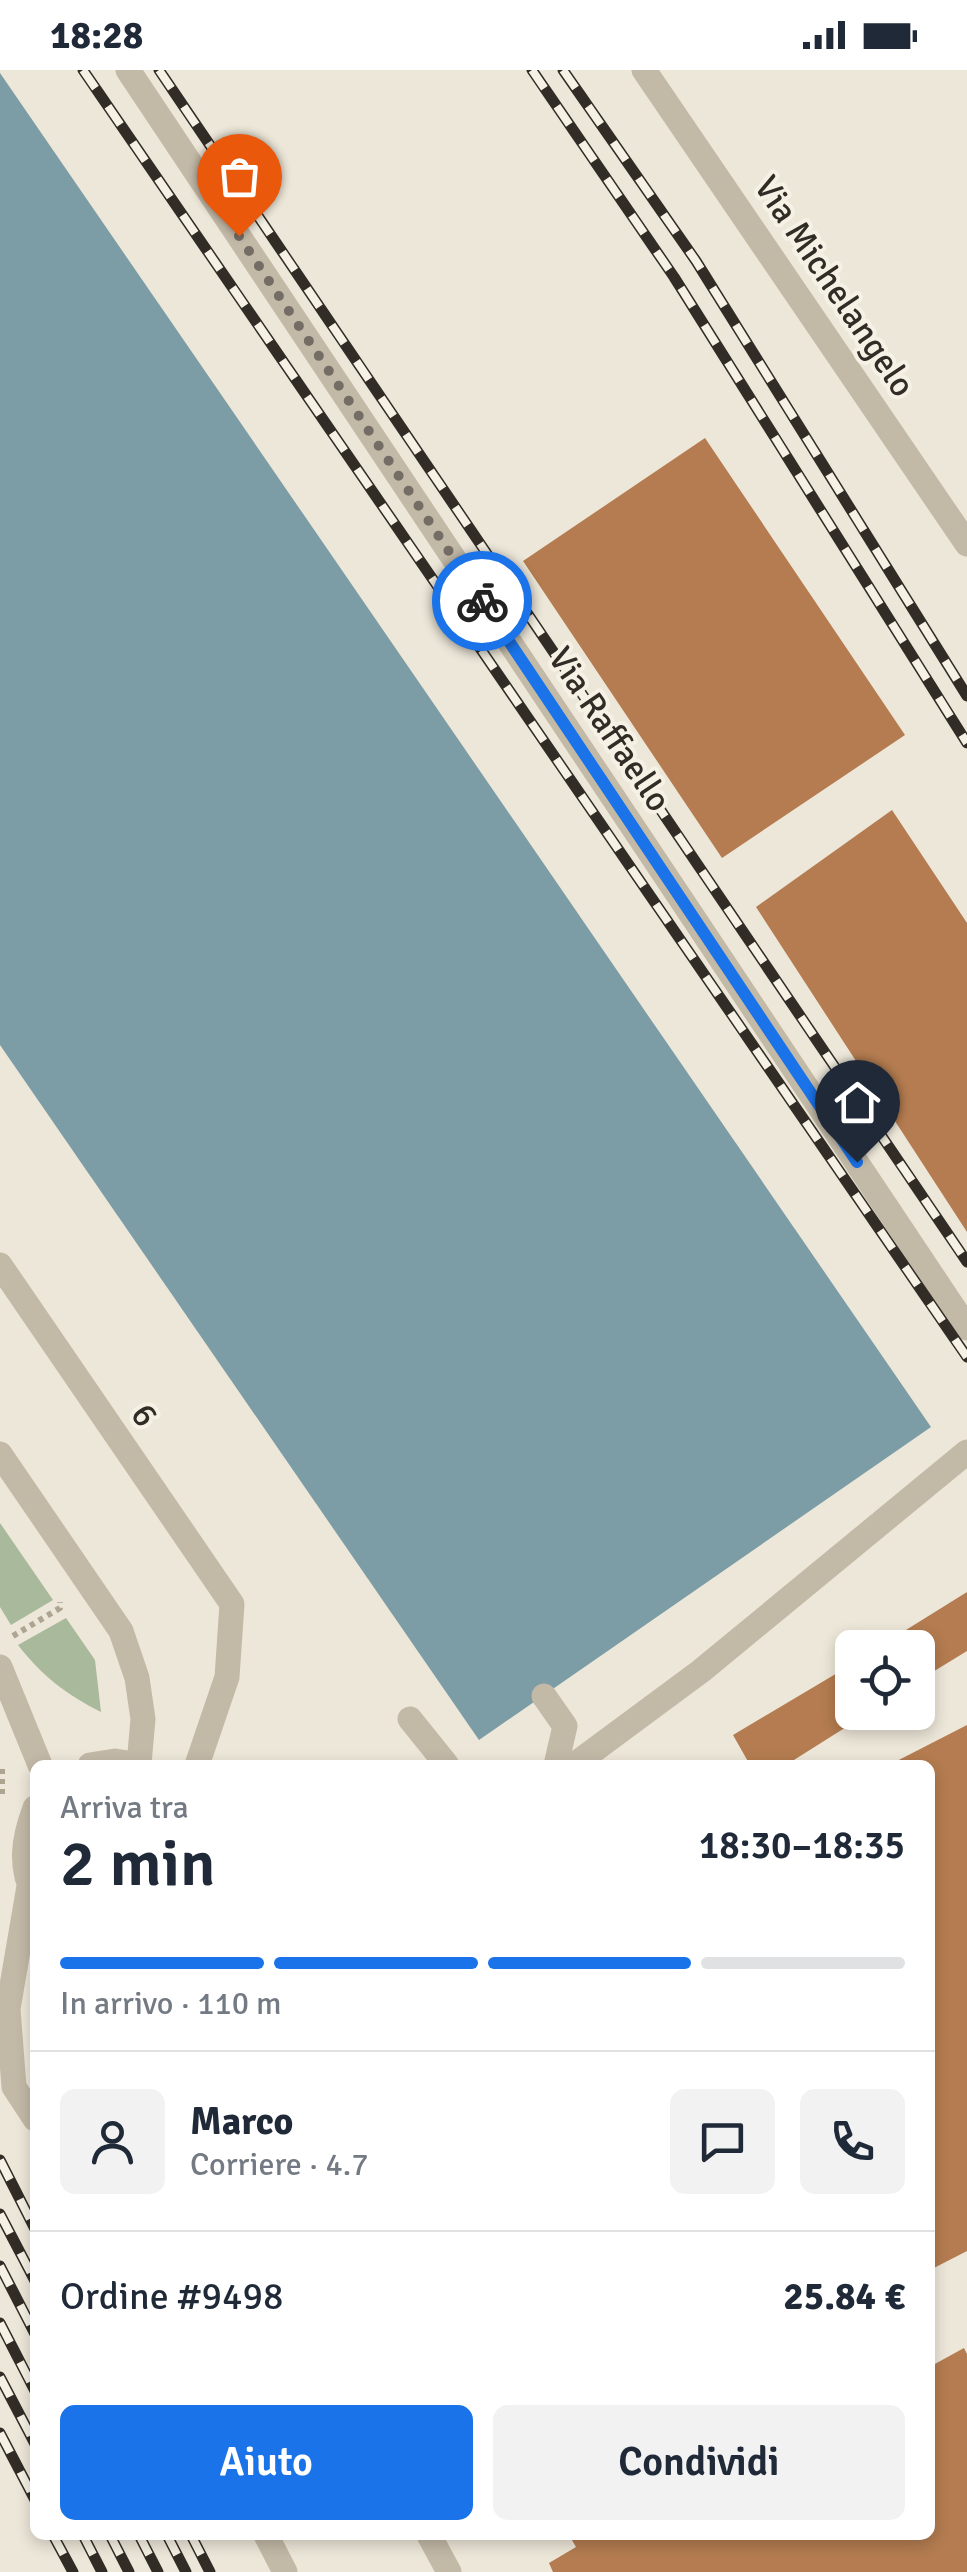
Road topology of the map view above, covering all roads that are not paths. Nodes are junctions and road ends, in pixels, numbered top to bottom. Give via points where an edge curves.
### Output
1 (128, 70) edge
2 (644, 70) edge
3 (967, 544) edge
4 (0, 1265) edge
5 (967, 1328) edge
6 (967, 1452) edge
7 (0, 1454) edge
8 (0, 1667) edge
9 (544, 1696) dead end
10 (410, 1719) dead end
11 (38, 1760) edge
12 (140, 1760) edge
13 (199, 1760) edge
14 (443, 1760) edge
15 (557, 1760) edge
16 (581, 1760) edge
17 (30, 1821) edge
18 (30, 1885) edge
19 (30, 1902) edge
20 (30, 2111) edge
21 (269, 2540) edge
22 (432, 2540) edge
23 (285, 2572) edge
24 (449, 2572) edge

1 - 5 lane, Via Raffaello
2 - 3 lane, Via Michelangelo
4 - 13 lane, 6 via 232,1604 226,1677
6 - 16 lane via 700,1672
7 - 12 lane via 121,1631 137,1678
8 - 11 lane
9 - 15 lane via 566,1726
10 - 14 lane
17 - 18 lane via 23,1860
19 - 20 lane via 8,2009 14,2087
21 - 23 lane
22 - 24 lane

